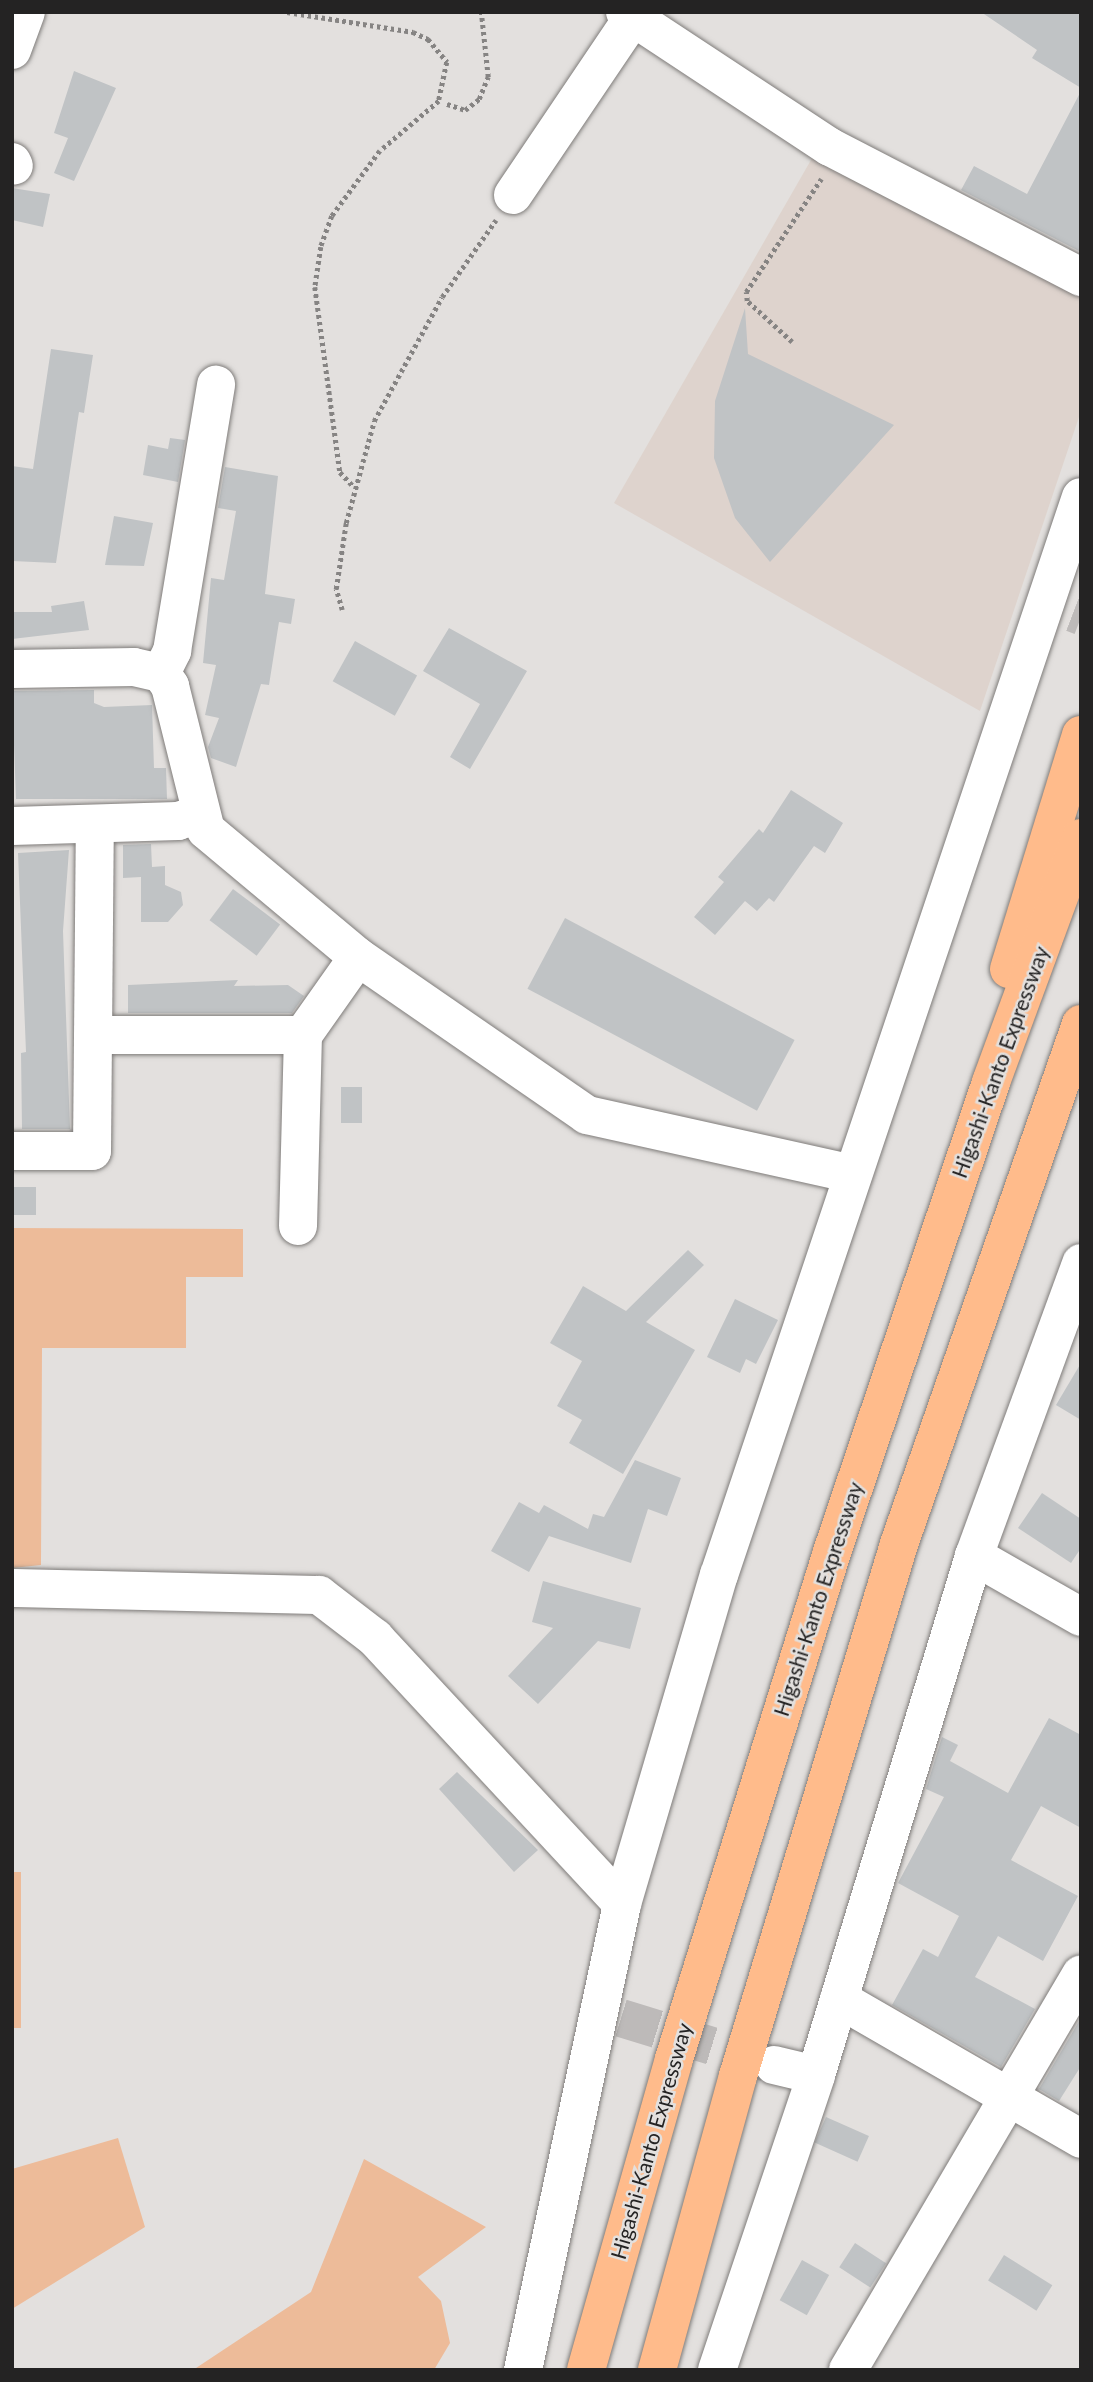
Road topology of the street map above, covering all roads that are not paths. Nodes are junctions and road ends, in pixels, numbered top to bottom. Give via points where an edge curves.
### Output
1 (26, 12) edge
2 (629, 15) edge
3 (12, 50) edge
4 (513, 195) road end
5 (1081, 277) edge
6 (216, 384) dead end
7 (1081, 496) edge
8 (12, 669) edge
9 (162, 673) junction
10 (1081, 735) edge
11 (199, 814) junction
12 (95, 826) junction
13 (12, 827) edge
14 (1081, 838) edge
15 (358, 957) junction
16 (1081, 1024) edge
17 (93, 1035) junction
18 (303, 1035) junction
19 (990, 1082) junction
20 (12, 1151) edge
21 (853, 1174) junction
22 (298, 1226) dead end
23 (1081, 1263) edge
24 (974, 1556) junction
25 (12, 1588) edge
26 (1081, 1617) edge
27 (622, 1904) junction
28 (1081, 1974) edge
29 (839, 1999) junction
30 (774, 2065) tunnel mouth
31 (816, 2075) junction
32 (1007, 2095) junction
33 (1081, 2139) edge
34 (523, 2370) edge
35 (586, 2370) edge
36 (657, 2370) edge
37 (717, 2370) edge
38 (848, 2370) edge

1 - 3 street
2 - 4 street
2 - 5 street via 830,147
6 - 9 street via 172,651
7 - 21 street via 1060,608
8 - 9 street via 134,667
9 - 11 street via 173,695
10 - 19 highway via 1011,957
11 - 12 street
11 - 15 street via 206,830
12 - 13 street
12 - 17 street
14 - 19 highway, Higashi-Kanto Expressway
15 - 18 street
15 - 21 street via 587,1115
16 - 36 highway via 895,1558 738,2076
17 - 18 street
17 - 20 street via 92,1151
18 - 22 street
19 - 35 highway, Higashi-Kanto Expressway via 828,1565 674,2059
21 - 27 street via 719,1575
23 - 24 street
24 - 26 street
24 - 29 street
25 - 27 street via 319,1595 375,1638
27 - 34 street via 609,2014
28 - 32 street
29 - 31 street
29 - 32 street
30 - 31 street
31 - 37 street
32 - 33 street
32 - 38 street

